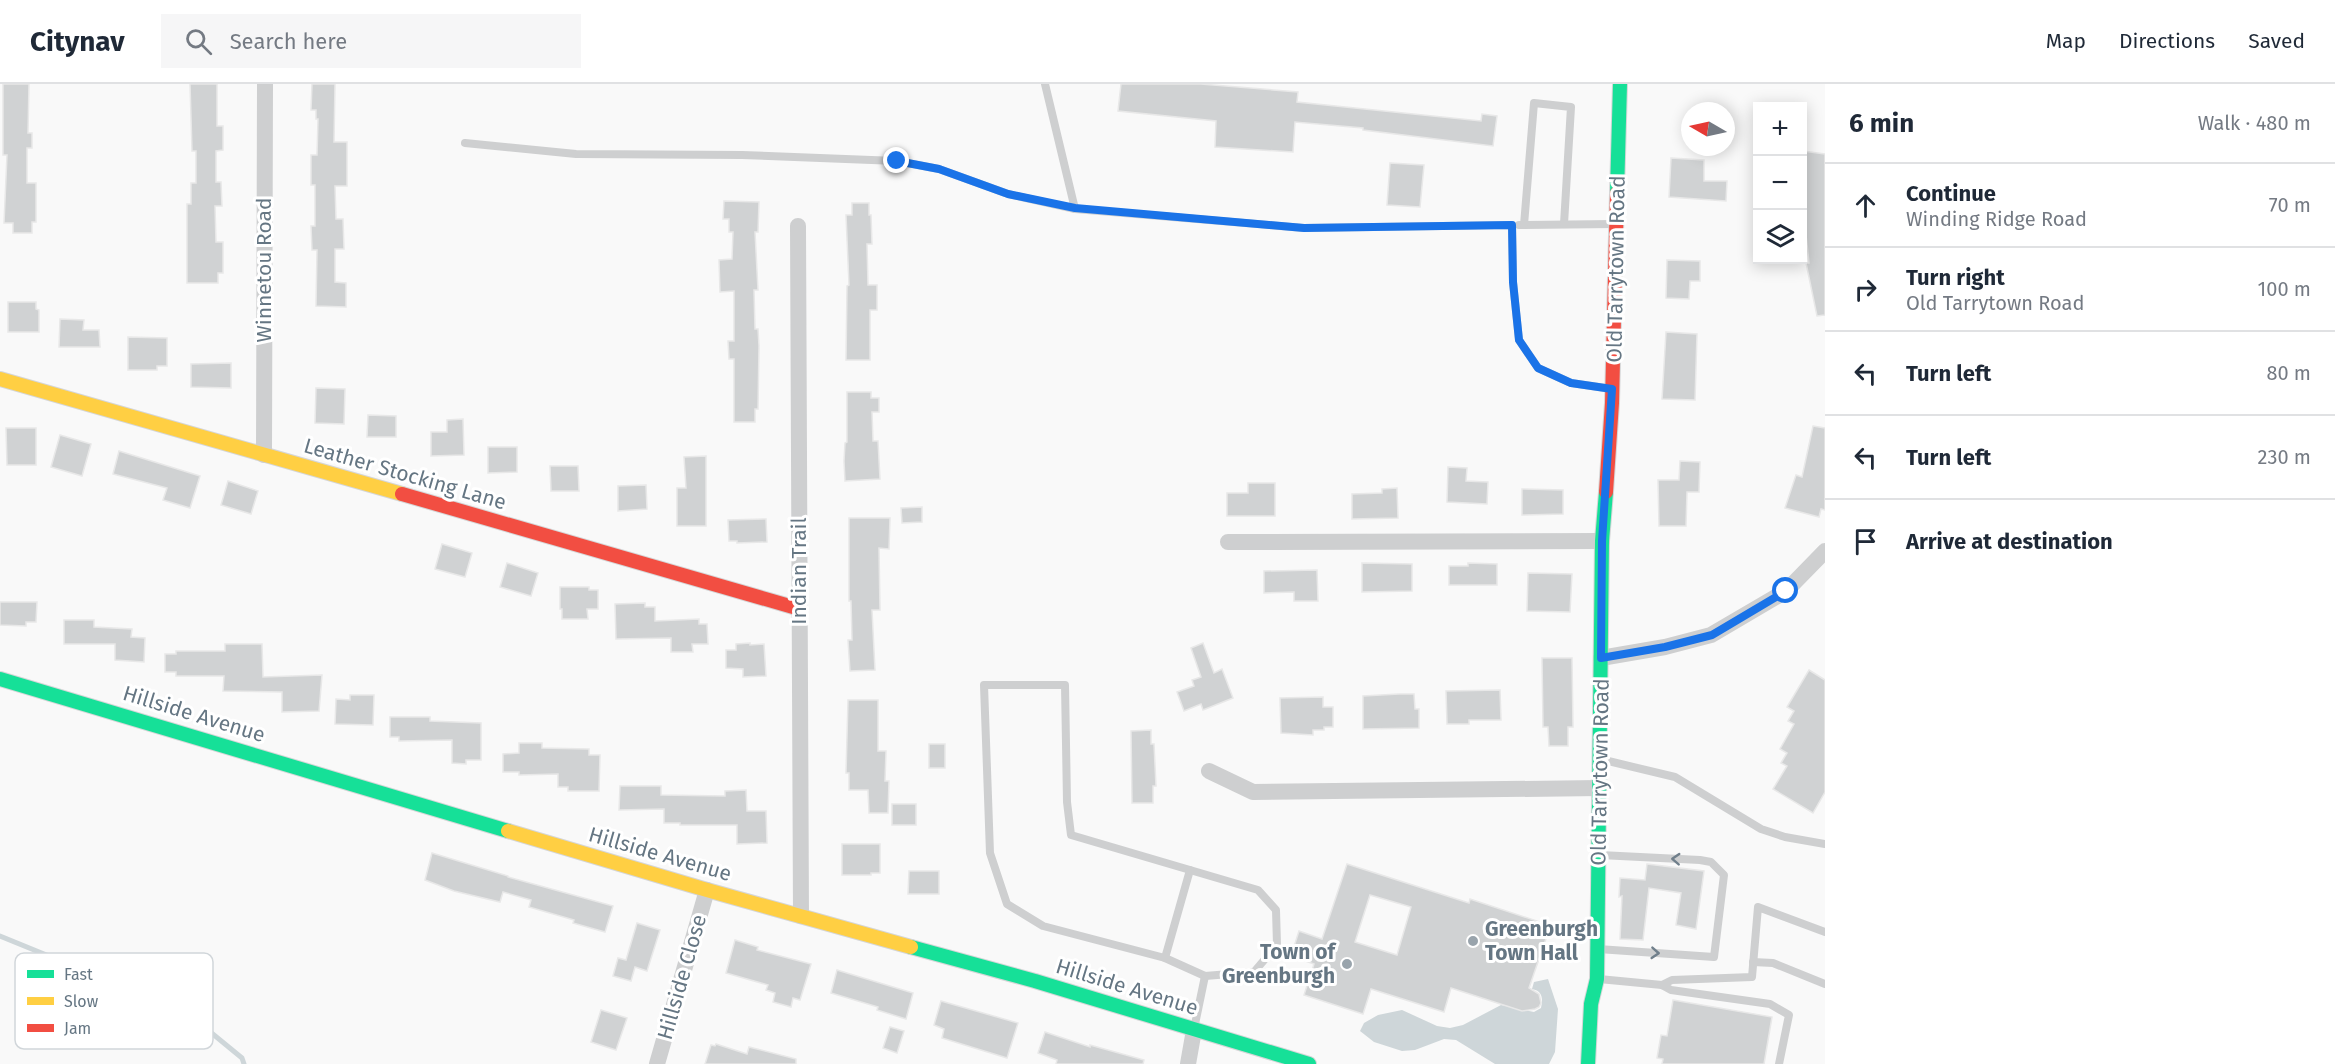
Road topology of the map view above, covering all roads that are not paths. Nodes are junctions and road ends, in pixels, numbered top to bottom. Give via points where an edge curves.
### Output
1 (265, 84) edge
2 (1045, 84) edge
3 (1620, 84) edge
4 (465, 143) dead end
5 (1075, 208) junction
6 (1564, 224) junction
7 (1616, 224) junction
8 (1512, 225) junction
9 (1524, 225) junction
10 (798, 226) dead end
11 (0, 379) edge
12 (1612, 389) junction
13 (264, 455) junction
14 (1602, 541) junction
15 (1228, 542) dead end
16 (1825, 551) edge
17 (800, 609) junction
18 (1601, 658) junction
19 (0, 679) edge
20 (1600, 759) junction
21 (1209, 771) dead end
22 (1600, 788) junction
23 (1825, 844) edge
24 (1598, 855) junction
25 (1190, 870) junction
26 (707, 890) junction
27 (801, 916) junction
28 (1825, 932) edge
29 (1597, 949) junction
30 (1165, 958) junction
31 (1754, 962) junction
32 (1205, 976) junction
33 (1597, 979) junction
34 (1825, 984) edge
35 (1662, 986) junction
36 (1194, 1030) junction
37 (657, 1064) edge
38 (1188, 1064) edge
39 (1309, 1064) edge
40 (1588, 1064) edge
41 (1779, 1064) edge

1 - 13 street, Winnetou Road
2 - 5 lane
3 - 7 street, Old Tarrytown Road
4 - 5 lane via 576,154 897,161 939,169 1008,194
5 - 8 lane via 1304,228
6 - 7 lane
6 - 9 lane
6 - 9 lane via 1571,107 1534,103
7 - 12 street, Old Tarrytown Road
8 - 9 lane
8 - 12 lane via 1519,340 1538,368 1571,383
10 - 17 street, Indian Trail
11 - 13 street, Leather Stocking Lane
12 - 14 street, Old Tarrytown Road
13 - 17 street, Leather Stocking Lane
14 - 15 street
14 - 18 street, Old Tarrytown Road
16 - 18 street via 1786,591 1712,635
17 - 27 street, Indian Trail
18 - 20 street, Old Tarrytown Road
19 - 26 street, Hillside Avenue
20 - 22 street, Old Tarrytown Road
20 - 23 lane via 1675,777 1761,829
21 - 22 street via 1253,792
22 - 24 street, Old Tarrytown Road
24 - 29 street, Old Tarrytown Road
29 -> 24 lane via 1714,957 1724,875 1711,862 1700,860
25 - 30 lane
25 - 30 lane via 1071,835 1065,685 984,685 990,853 1007,904 1043,926
25 - 32 lane via 1258,890 1276,910 1277,945 1254,972
26 - 27 street, Hillside Avenue
26 - 37 street, Hillside Close
27 - 36 street, Hillside Avenue
28 - 31 lane via 1758,907
29 - 33 street, Old Tarrytown Road
30 - 32 lane
31 - 34 lane via 1773,963
31 - 35 lane via 1752,978 1672,980
32 - 36 lane
33 - 35 lane
33 - 40 street, Old Tarrytown Road via 1591,1005
35 - 41 lane via 1770,1004 1789,1015
36 - 38 street
36 - 39 street, Hillside Avenue

